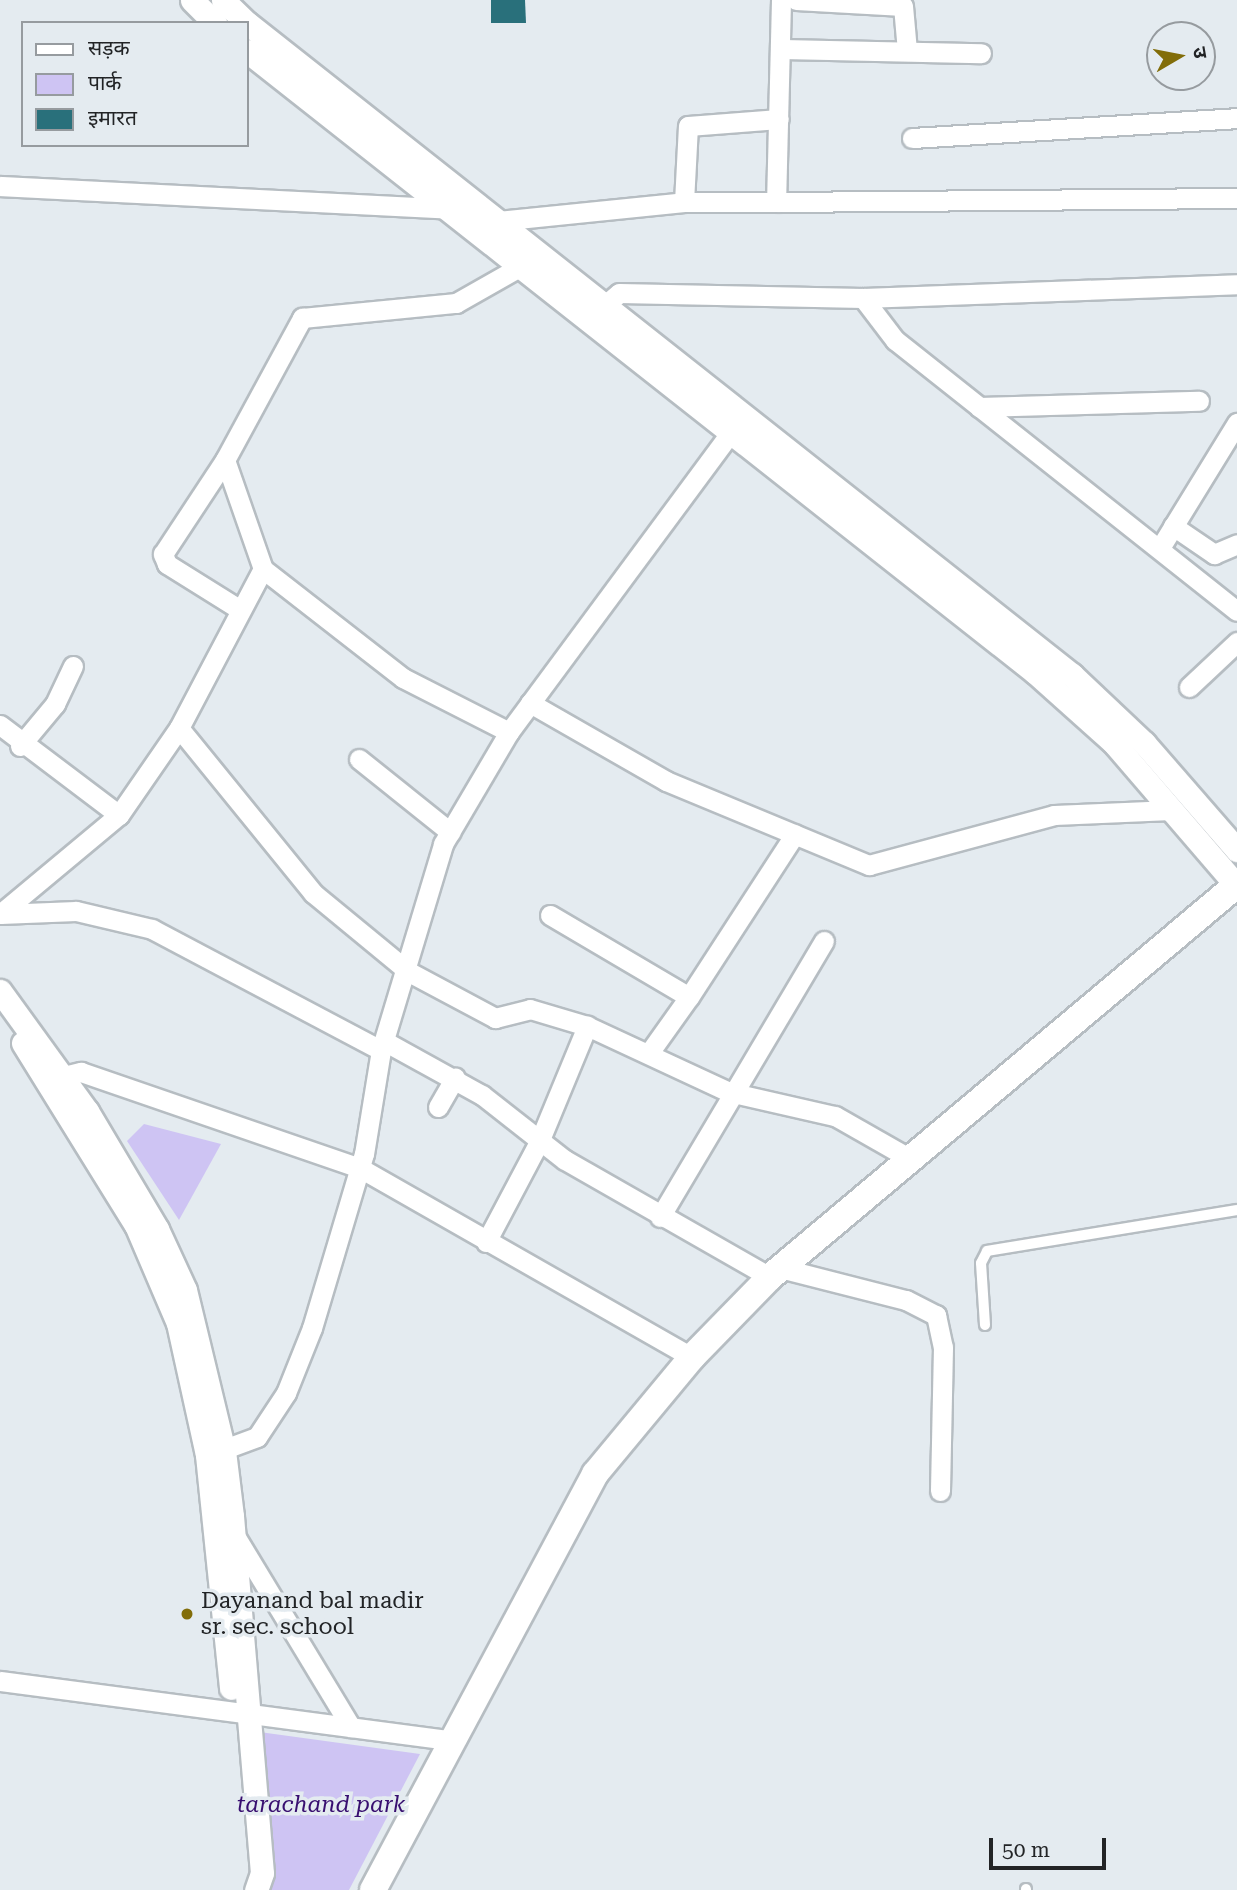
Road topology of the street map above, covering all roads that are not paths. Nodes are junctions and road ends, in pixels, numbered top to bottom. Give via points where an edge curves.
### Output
1 (192, 0) edge
2 (223, 0) edge
3 (781, 0) edge
4 (796, 0) edge
5 (213, 21) edge
6 (245, 21) edge
7 (248, 24) edge
8 (782, 49) junction
9 (907, 51) junction
10 (248, 52) edge
11 (981, 53) dead end
12 (1237, 118) edge
13 (779, 119) junction
14 (912, 138) dead end
15 (0, 186) edge
16 (1237, 198) edge
17 (776, 201) junction
18 (684, 202) junction
19 (449, 210) junction
20 (481, 219) junction
21 (521, 266) junction
22 (1237, 284) edge
23 (863, 298) junction
24 (594, 312) junction
25 (1199, 401) dead end
26 (979, 407) junction
27 (744, 414) junction
28 (1237, 423) edge
29 (730, 433) junction
30 (225, 460) junction
31 (1173, 526) junction
32 (1237, 544) edge
33 (1160, 548) junction
34 (263, 569) junction
35 (239, 609) junction
36 (1237, 611) edge
37 (1237, 642) edge
38 (72, 666) dead end
39 (1189, 687) dead end
40 (530, 703) junction
41 (0, 725) edge
42 (179, 728) junction
43 (509, 732) junction
44 (20, 746) junction
45 (359, 759) dead end
46 (1171, 810) junction
47 (119, 815) junction
48 (450, 832) junction
49 (794, 834) junction
50 (1237, 850) edge
51 (1235, 882) edge
52 (0, 914) edge
53 (550, 915) dead end
54 (824, 941) dead end
55 (409, 972) junction
56 (0, 991) edge
57 (689, 997) junction
58 (0, 1000) edge
59 (587, 1026) junction
60 (383, 1045) junction
61 (649, 1053) junction
62 (53, 1076) junction
63 (455, 1078) junction
64 (729, 1092) junction
65 (438, 1107) dead end
66 (539, 1142) junction
67 (909, 1158) junction
68 (360, 1168) junction
69 (1237, 1210) edge
70 (660, 1217) junction
71 (486, 1242) junction
72 (775, 1273) junction
73 (985, 1325) dead end
74 (692, 1357) junction
75 (216, 1453) junction
76 (940, 1492) dead end
77 (234, 1534) junction
78 (232, 1614) junction
79 (0, 1681) edge
80 (242, 1713) junction
81 (351, 1727) junction
82 (449, 1740) junction
83 (256, 1885) edge
84 (373, 1890) edge

1 - 5 street
2 - 6 street
3 - 8 street
4 - 9 street via 903,6
7 - 20 street
8 - 9 street
8 - 13 street
9 - 11 street
10 - 19 street
12 - 14 street
13 - 17 street
13 - 18 street via 688,126
15 - 19 street
16 - 17 street
17 - 18 street
18 - 20 street
19 - 20 street
20 - 21 street
20 - 24 street
21 - 24 street
21 - 30 street via 456,303 302,318
22 - 23 street
23 - 24 street via 619,293
23 - 26 street via 895,340
24 - 27 street
24 - 29 street
25 - 26 street
26 - 33 street
27 - 29 street
27 - 50 street via 1072,676 1144,743
28 - 31 street
29 - 40 street
29 - 46 street via 1036,673 1114,743
30 - 34 street
30 - 35 street via 163,554 167,564
31 - 32 street via 1214,554
31 - 33 street
33 - 36 street
34 - 35 street
34 - 43 street via 403,678
35 - 42 street
37 - 39 street
38 - 44 street via 51,712
40 - 43 street
40 - 49 street via 666,781
41 - 44 street
42 - 47 street
42 - 55 street via 313,893
43 - 48 street
44 - 47 street
45 - 48 street
46 - 49 street via 1054,816 874,865
46 - 51 street
47 - 52 street
48 - 55 street
49 - 57 street
51 - 67 main road
52 - 60 street via 76,911 152,929
53 - 57 street
54 - 64 street
55 - 59 street via 495,1018 530,1009
55 - 60 street
56 - 62 street
57 - 61 street
58 - 62 street
59 - 61 street
59 - 66 street
60 - 63 street
60 - 68 street
61 - 64 street
62 - 68 street via 81,1072
62 - 75 street via 136,1225 168,1299
63 - 65 street
63 - 66 street
64 - 67 street via 835,1116
64 - 70 street
66 - 70 street
66 - 71 street
67 - 72 main road
68 - 71 street
68 - 75 street via 286,1393 257,1437
69 - 73 lane via 987,1251 981,1264
70 - 72 street
71 - 74 street
72 - 74 main road
72 - 76 street via 906,1300 936,1315 943,1371
74 - 82 main road via 595,1474
75 - 77 street
75 - 78 street
77 - 78 street
77 - 81 street
78 - 80 street
79 - 80 street
80 - 81 street
80 - 83 street
81 - 82 street
82 - 84 main road

